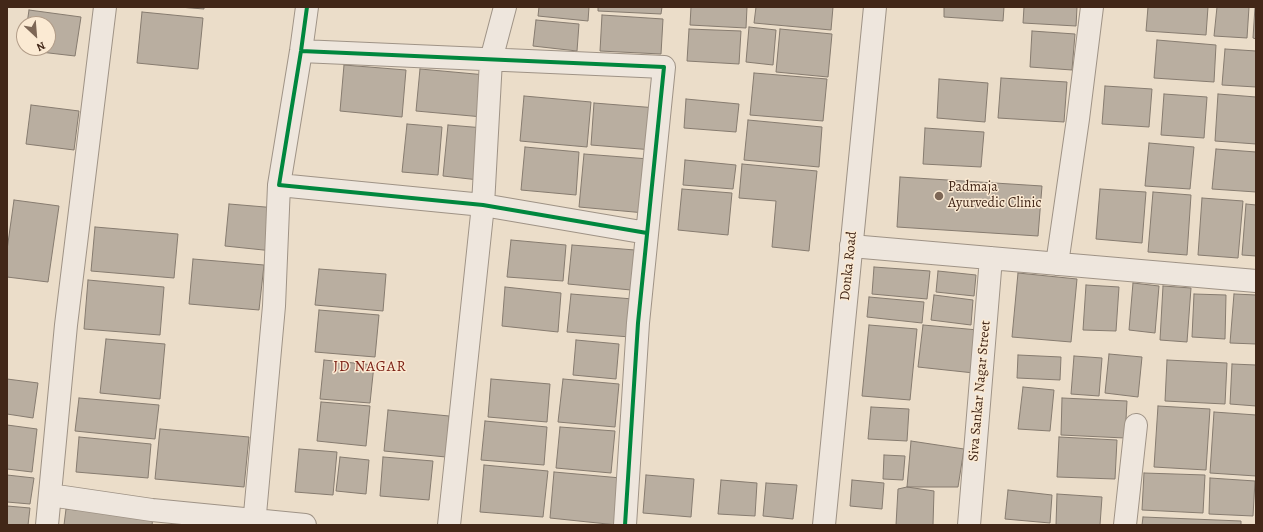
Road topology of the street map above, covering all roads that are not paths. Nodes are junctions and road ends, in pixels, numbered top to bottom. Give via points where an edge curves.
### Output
1 (105, 7) edge
2 (306, 7) edge
3 (505, 7) edge
4 (875, 7) edge
5 (1092, 7) edge
6 (302, 52) junction
7 (491, 60) junction
8 (279, 185) junction
9 (483, 205) junction
10 (647, 233) junction
11 (851, 246) junction
12 (991, 258) junction
13 (1057, 264) junction
14 (1256, 281) edge
15 (1136, 425) dead end
16 (50, 495) junction
17 (254, 523) edge
18 (47, 525) edge
19 (305, 525) edge
20 (449, 525) edge
21 (625, 525) edge
22 (824, 525) edge
23 (969, 525) edge
24 (1125, 525) edge

1 - 16 street via 66,325
2 - 6 street
3 - 7 street
4 - 11 street, Donka Road
5 - 13 street
6 - 7 street
6 - 8 street
7 - 9 street
7 - 10 street via 664,67
8 - 9 street
8 - 17 street via 274,306
9 - 10 street
9 - 20 street
10 - 21 street via 638,323
11 - 12 street
11 - 22 street, Donka Road
12 - 13 street
12 - 23 street, Siva Sankar Nagar Street
13 - 14 street
15 - 24 street
16 - 17 street
16 - 18 street
17 - 19 street

